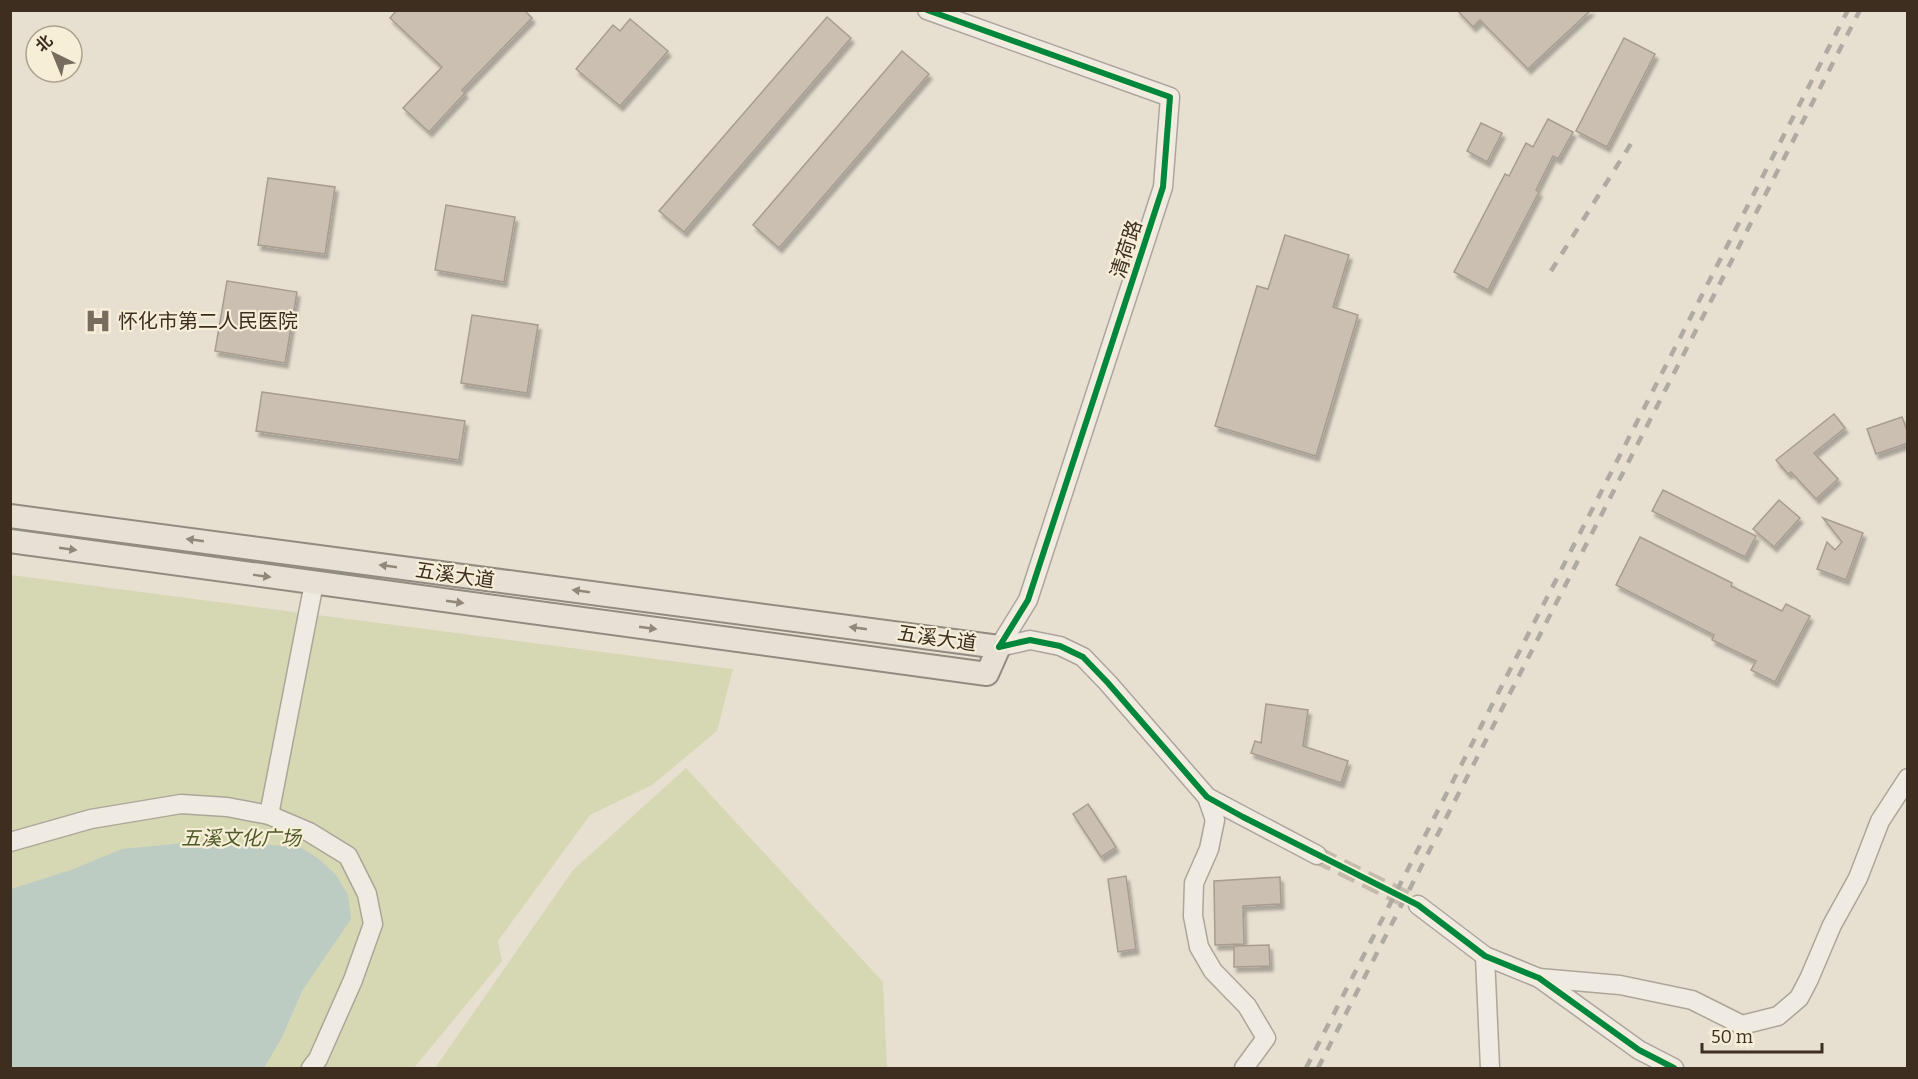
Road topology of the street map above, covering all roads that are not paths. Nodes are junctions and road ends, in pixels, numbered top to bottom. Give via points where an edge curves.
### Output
1 (927, 10) edge
2 (10, 516) edge
3 (10, 541) edge
4 (314, 583) junction
5 (999, 647) junction
6 (1908, 778) edge
7 (1207, 797) junction
8 (269, 815) junction
9 (10, 842) edge
10 (1317, 855) tunnel mouth
11 (1418, 905) tunnel mouth
12 (1485, 956) junction
13 (1539, 978) junction
14 (311, 1068) edge
15 (1244, 1068) edge
16 (1490, 1068) edge
17 (1674, 1068) edge

1 - 5 street, 清荷路 via 1170,97 1163,187 1029,600
5 -> 2 main road, 五溪大道
3 -> 4 main road, 五溪大道
4 -> 5 main road, 五溪大道 via 987,674
4 - 8 street
5 - 7 street via 1030,640 1060,646 1083,657
6 - 13 street via 1881,821 1858,878 1799,998 1778,1016 1742,1025 1692,1000 1620,985
7 - 10 street
7 - 15 street via 1215,820 1209,849 1194,883 1193,916 1199,946 1213,971 1247,1006 1266,1038
8 - 9 street via 181,804 92,819
8 - 14 street via 309,832 348,856 367,894 372,924 353,980
11 - 12 street
12 - 13 street
12 - 16 street
13 - 17 street via 1639,1050

